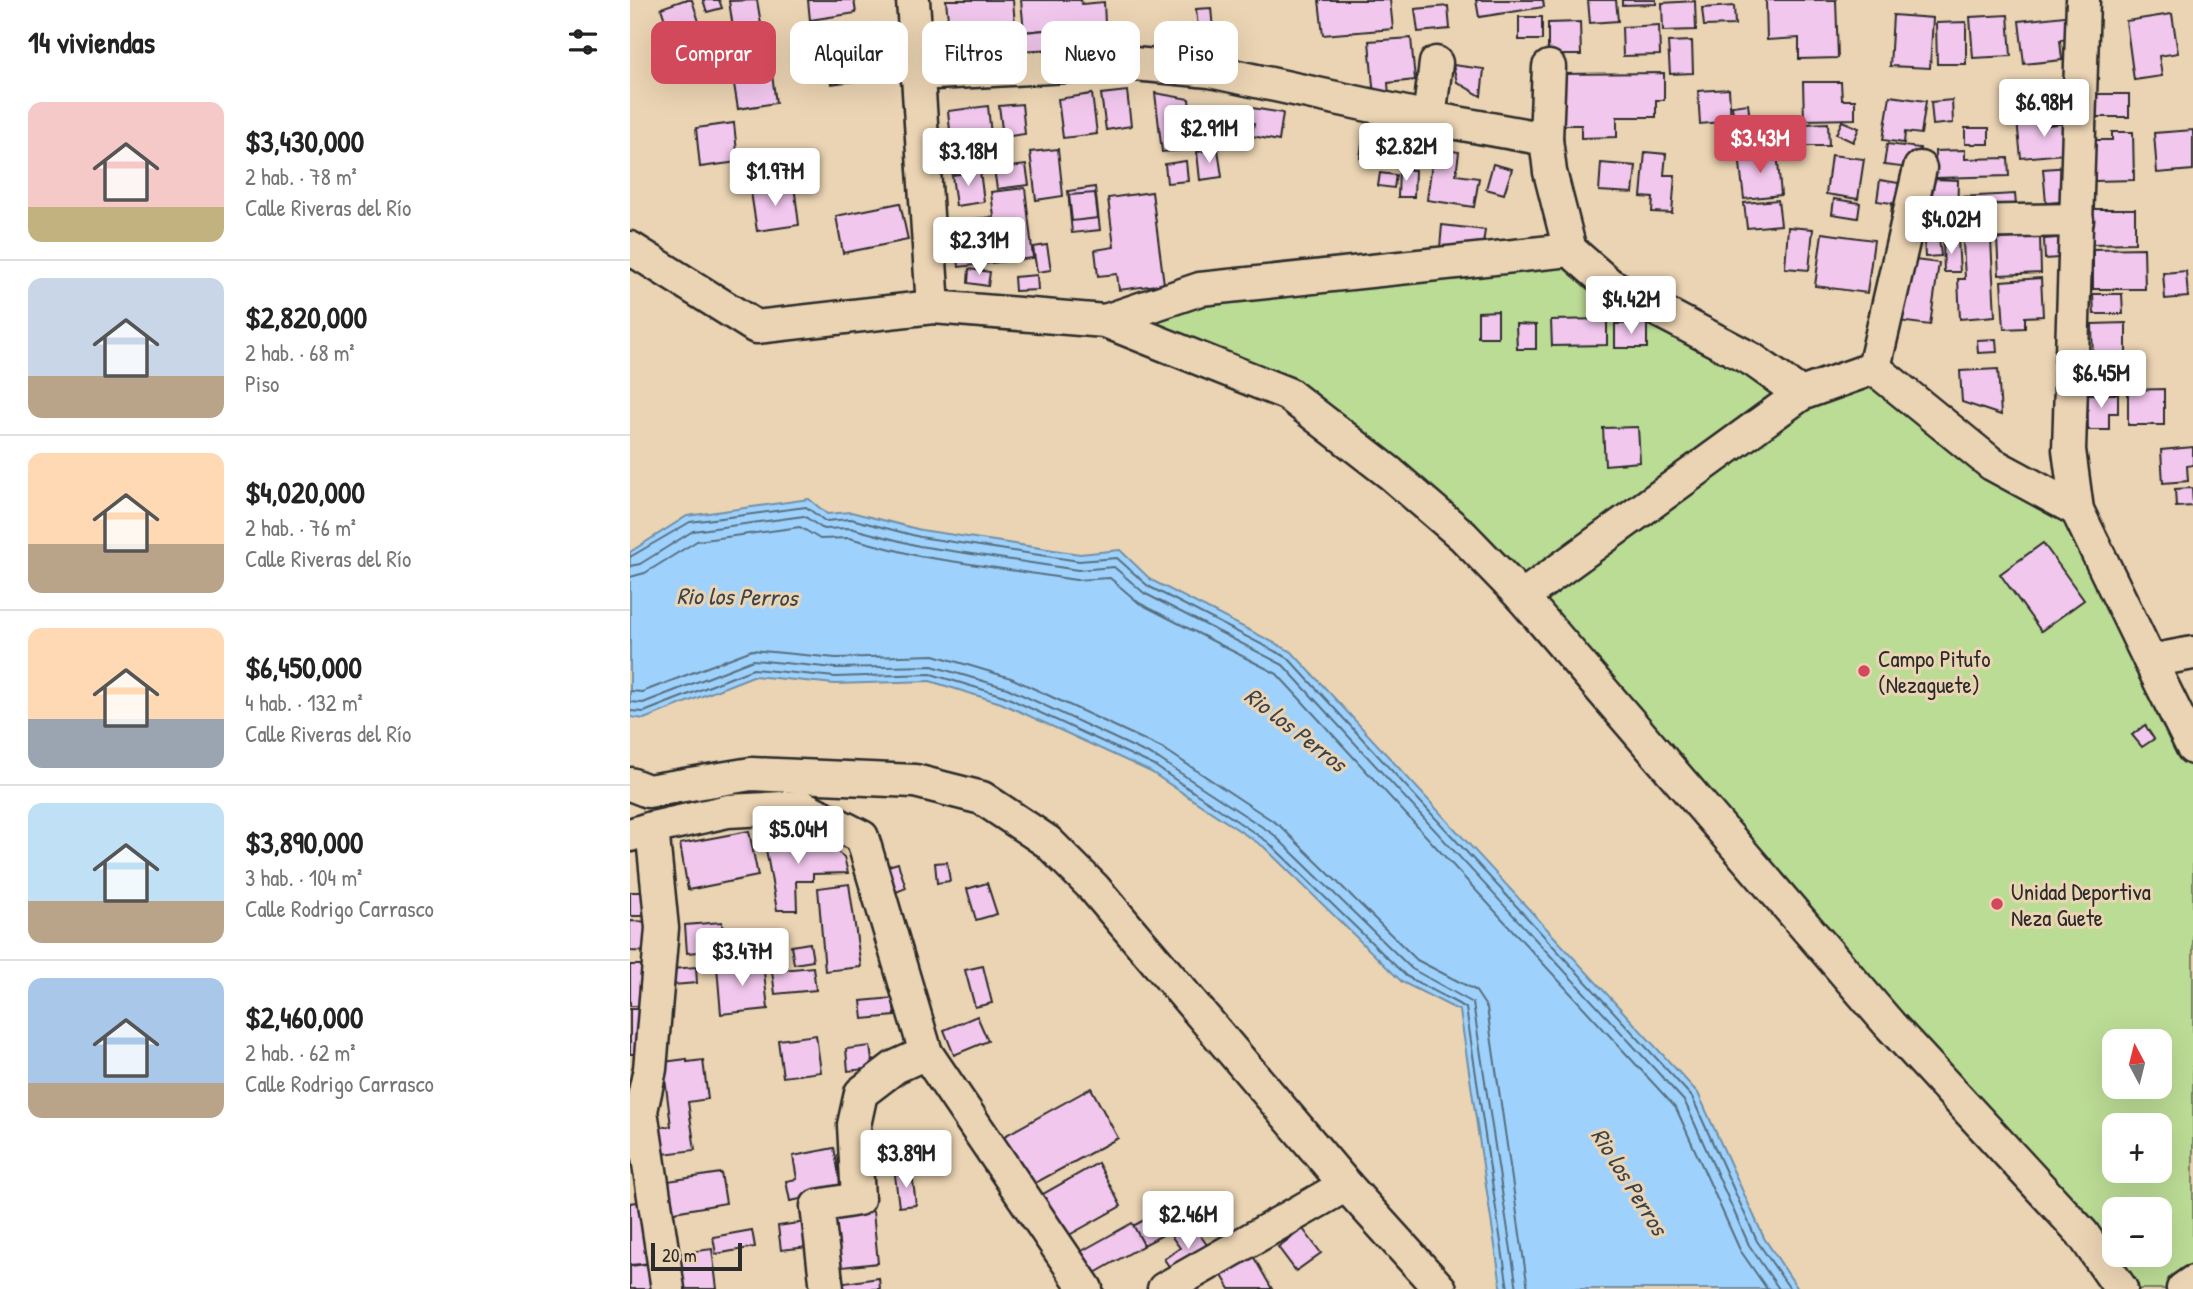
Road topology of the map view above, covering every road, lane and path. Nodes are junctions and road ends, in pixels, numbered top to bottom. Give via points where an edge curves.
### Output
1 (913, 0) edge
2 (2083, 0) edge
3 (1436, 63) dead end
4 (1549, 67) dead end
5 (916, 74) junction
6 (1429, 118) junction
7 (1546, 139) junction
8 (1920, 168) dead end
9 (2077, 220) junction
10 (1908, 223) junction
11 (630, 248) edge
12 (1570, 250) junction
13 (933, 307) junction
14 (1105, 321) junction
15 (1874, 368) junction
16 (1801, 394) junction
17 (2077, 510) junction
18 (1522, 597) junction
19 (2193, 653) edge
20 (2150, 661) junction
21 (2193, 748) edge
22 (636, 790) edge
23 (641, 832) edge
24 (926, 1053) junction
25 (1346, 1185) junction
26 (2193, 1282) edge
27 (668, 1289) edge
28 (827, 1289) edge
29 (1086, 1289) edge
30 (1164, 1289) edge
31 (1440, 1289) edge
32 (2121, 1289) edge
33 (2183, 1289) edge

1 - 5 street
2 - 9 street
3 - 6 street
4 - 7 street
5 - 6 street via 1148,65 1210,71
5 - 13 street
6 - 7 street
7 - 12 street
8 - 10 street
9 - 10 street
9 - 17 street via 2069,450
10 - 15 street
11 - 13 street via 756,327
12 - 14 street via 1200,289
12 - 16 street via 1611,285 1753,360
13 - 14 street
14 - 18 street via 1288,394 1390,472 1463,536
15 - 16 street
15 - 17 street via 1992,464
16 - 18 street
17 - 20 street
18 - 32 street via 1890,1025 2082,1233
19 - 20 street
20 - 21 street
22 - 25 street via 751,774 915,781 982,798 1048,842 1094,888
23 - 24 street via 728,811 803,807 862,838
23 - 27 street via 662,928 650,1069 641,1111
24 - 28 street via 894,1068 860,1093 854,1125 858,1199 817,1206
24 - 29 street
25 - 30 street
25 - 31 street
26 - 33 street

